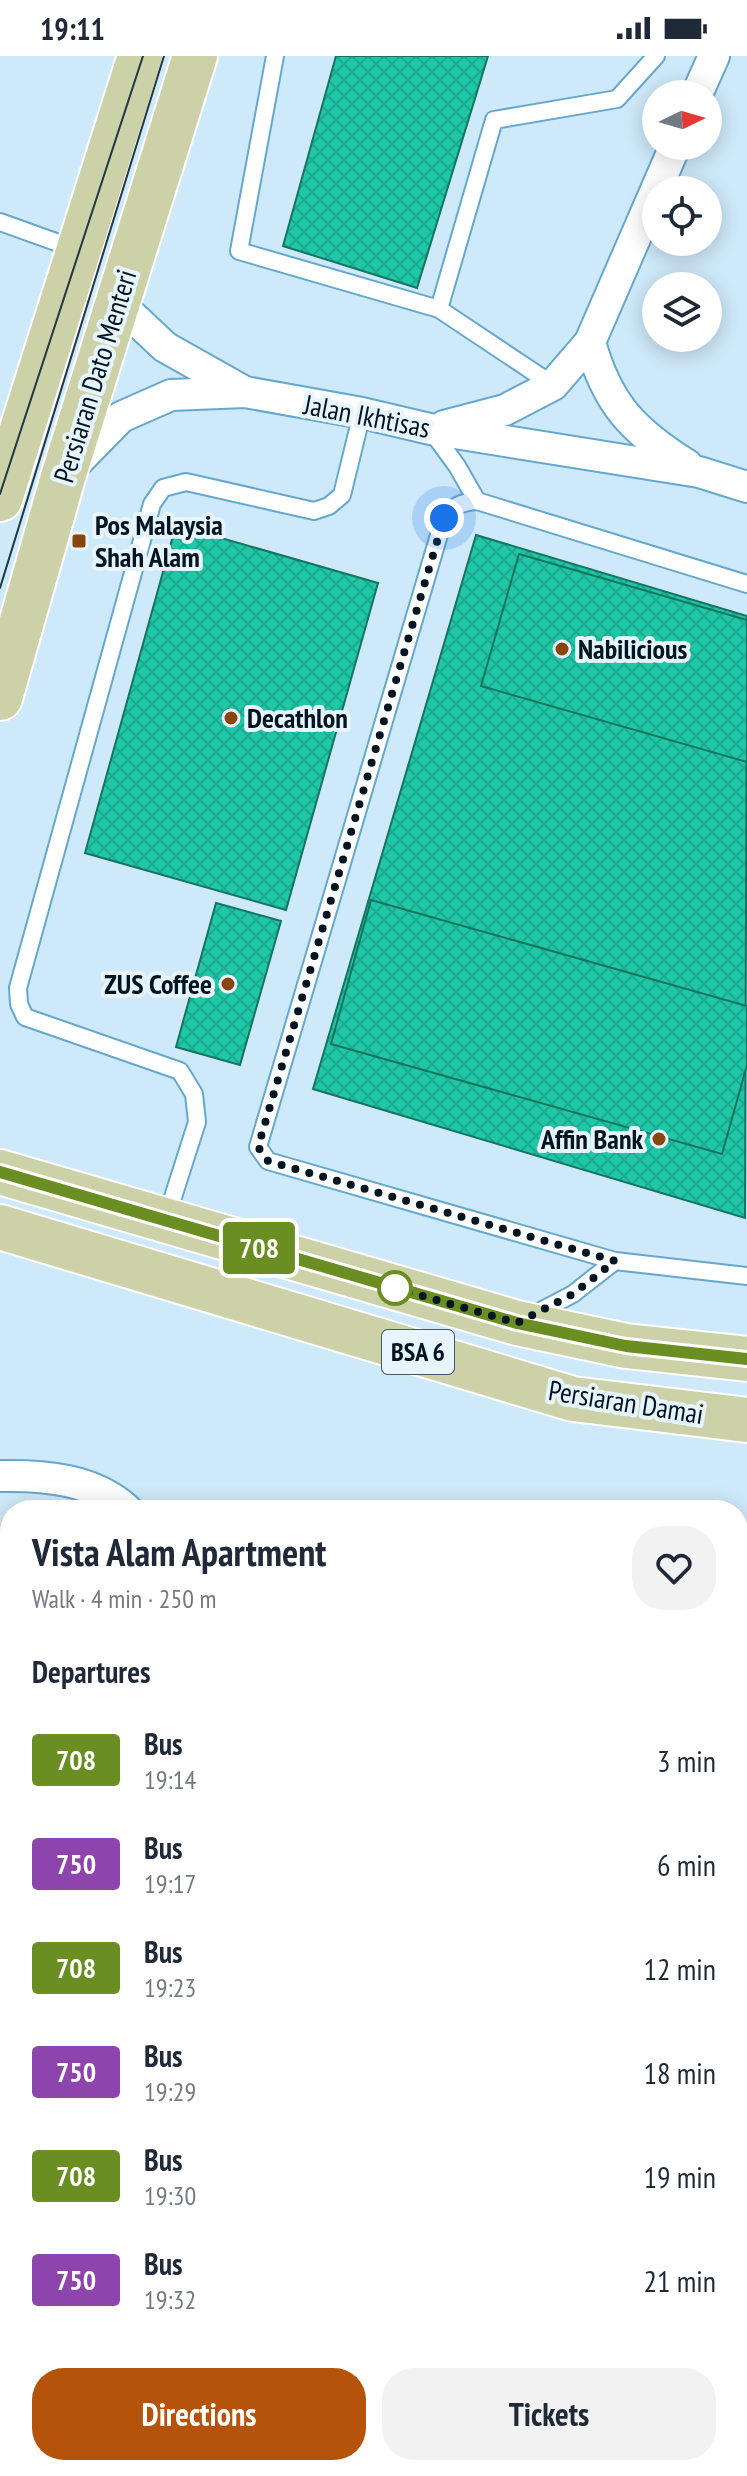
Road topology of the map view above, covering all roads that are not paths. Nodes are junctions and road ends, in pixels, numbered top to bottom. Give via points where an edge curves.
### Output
1 (195, 56) edge
2 (275, 56) edge
3 (656, 56) edge
4 (714, 56) edge
5 (128, 75) edge
6 (703, 80) edge
7 (669, 160) edge
8 (0, 222) edge
9 (78, 250) junction
10 (117, 302) junction
11 (439, 309) junction
12 (590, 342) junction
13 (553, 385) junction
14 (245, 392) junction
15 (362, 413) junction
16 (430, 429) junction
17 (699, 472) junction
18 (63, 477) junction
19 (747, 487) edge
20 (0, 499) edge
21 (477, 501) junction
22 (747, 584) edge
23 (0, 698) edge
24 (1, 1171) edge
25 (166, 1220) junction
26 (0, 1227) edge
27 (0, 1251) edge
28 (96, 1254) junction
29 (615, 1261) junction
30 (747, 1276) edge
31 (517, 1323) junction
32 (747, 1359) edge
33 (747, 1420) edge
34 (0, 1476) edge
35 (115, 1500) edge

1 - 10 main road, Persiaran Dato Menteri
2 - 11 lane via 239,251
3 - 11 lane via 617,99 494,120
4 - 6 street
5 - 9 main road, Persiaran Dato Menteri
7 - 12 street
8 - 9 lane
9 - 20 main road, Persiaran Dato Menteri
10 - 14 street via 165,347
10 - 18 main road, Persiaran Dato Menteri
11 - 13 lane
12 - 13 street
12 - 17 street, Jalan Ikhtisas via 614,403 651,443
13 - 16 street via 505,410
14 - 15 street, Jalan Ikhtisas
14 - 18 street, Jalan Ikhtisas via 171,395 121,417
15 - 16 street, Jalan Ikhtisas
15 - 25 lane via 342,495 329,506 314,511 186,482 163,488 152,504 18,988 25,1017 180,1071 194,1094 197,1122
16 - 17 street, Jalan Ikhtisas
16 - 21 lane
17 - 19 street, Jalan Ikhtisas
18 - 23 main road, Persiaran Dato Menteri
21 - 22 lane
21 - 29 lane via 462,502 444,518 258,1147 268,1161
24 - 25 main road, Persiaran Damai / BSA 6
25 - 31 main road, Persiaran Damai / BSA 6
26 - 28 main road, Persiaran Damai / BSA 6
27 - 28 main road
28 - 33 main road, Persiaran Damai / BSA 6 via 573,1399
29 - 30 lane
29 - 31 lane via 573,1294
31 - 32 main road, Persiaran Damai / BSA 6 via 626,1346
34 - 35 street via 35,1475 80,1484

